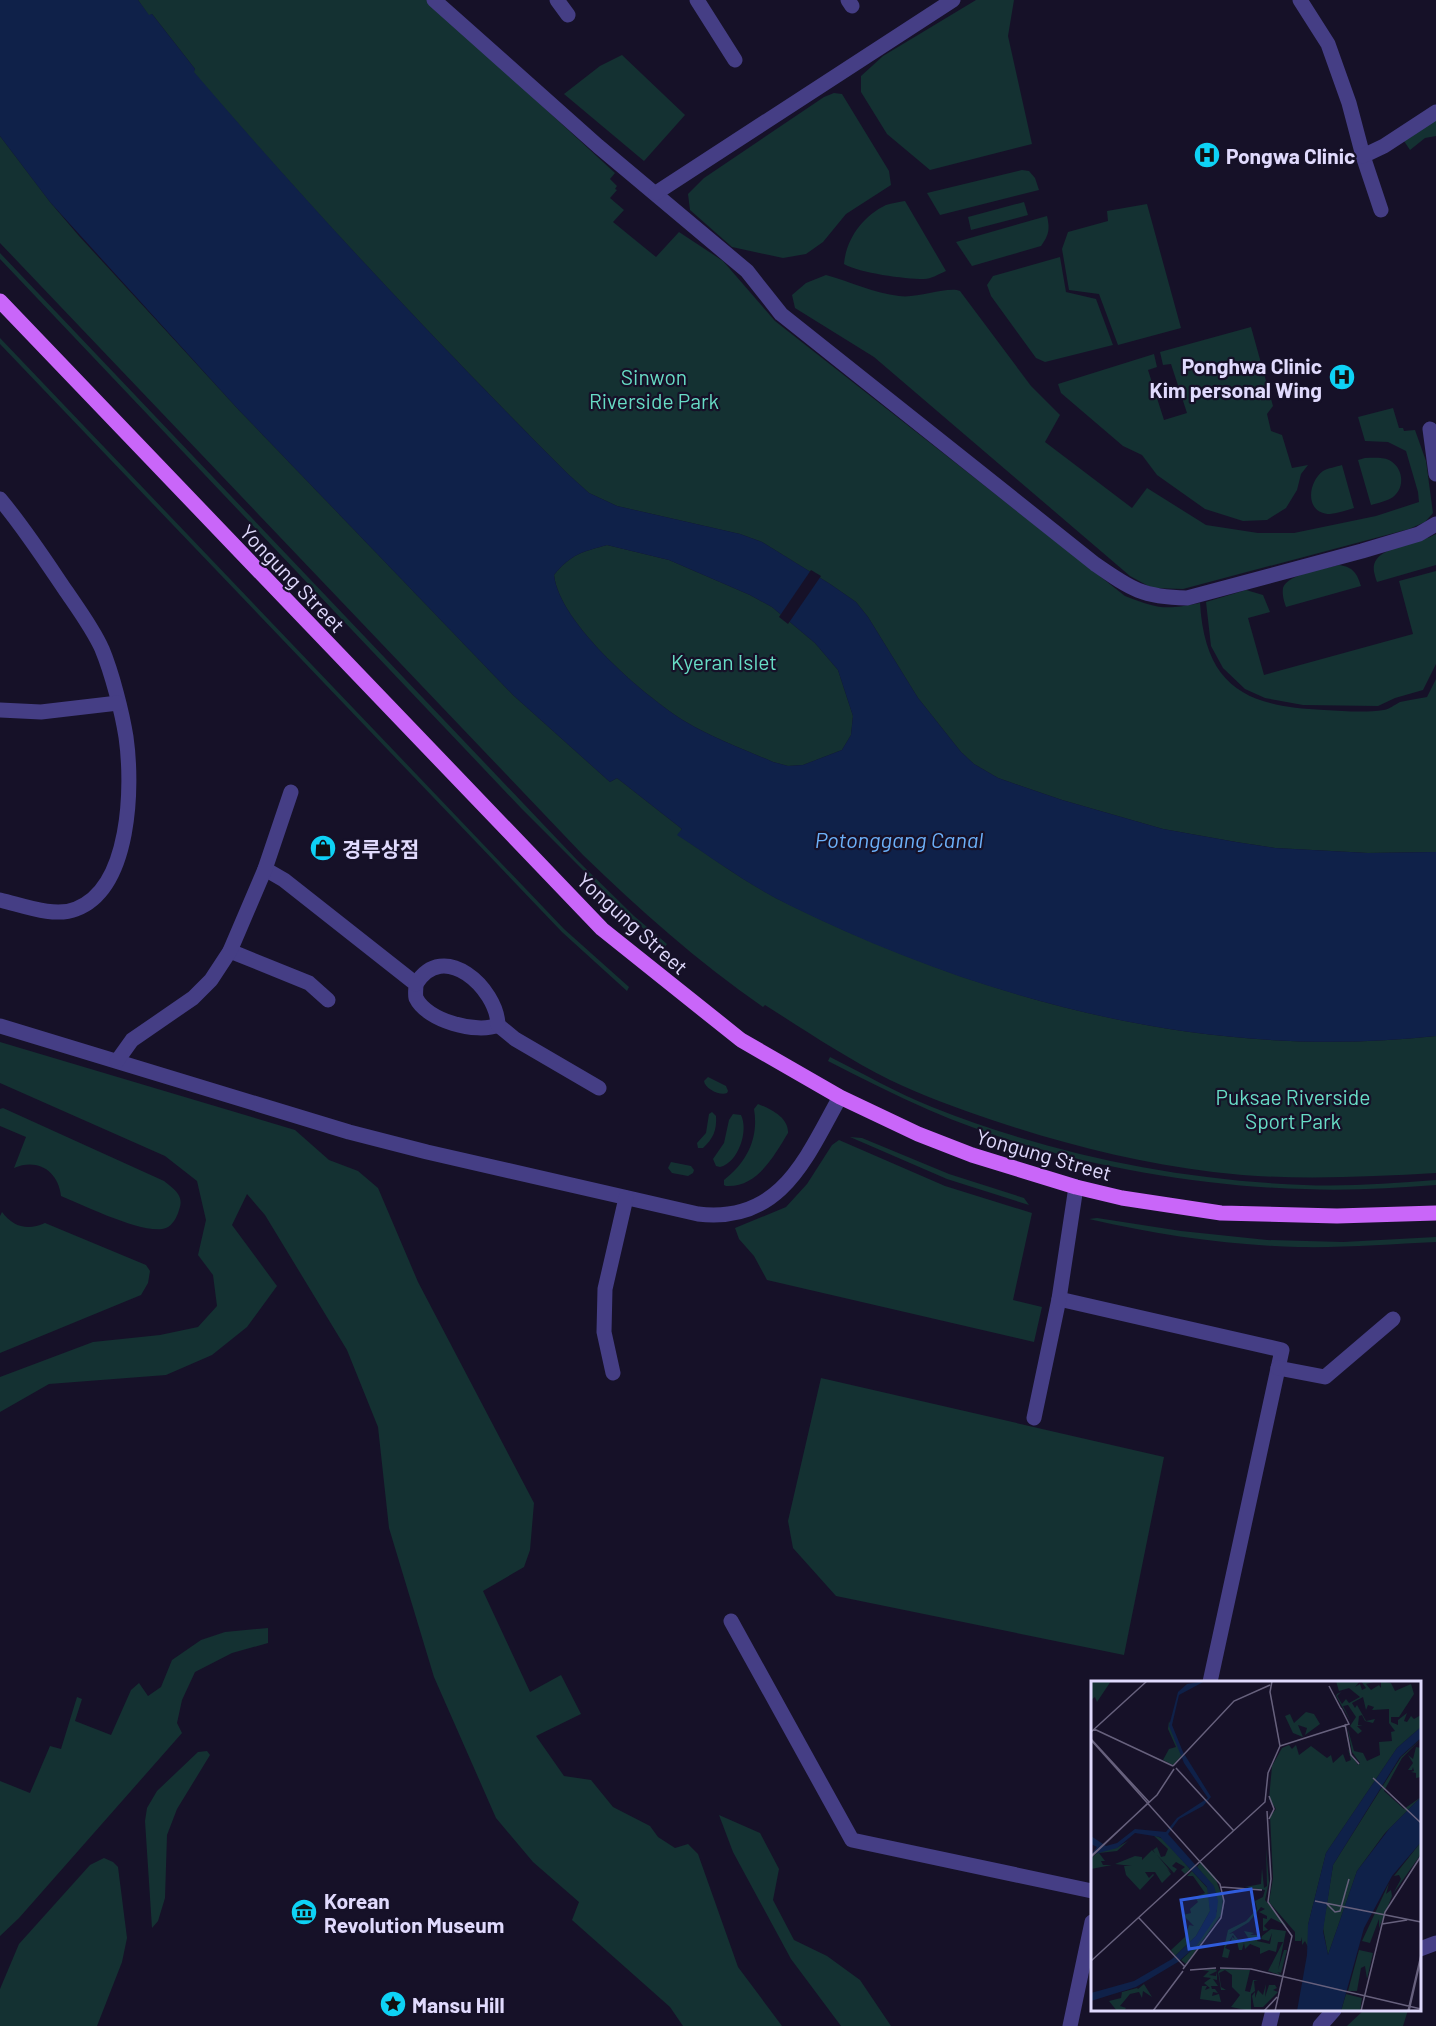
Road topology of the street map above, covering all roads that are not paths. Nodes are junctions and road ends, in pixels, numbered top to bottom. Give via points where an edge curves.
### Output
1 (434, 0) edge
2 (557, 0) edge
3 (697, 0) edge
4 (953, 0) edge
5 (1300, 0) edge
6 (568, 15) dead end
7 (735, 60) dead end
8 (1436, 112) edge
9 (1363, 156) junction
10 (656, 193) junction
11 (1381, 210) dead end
12 (0, 301) edge
13 (1430, 429) dead end
14 (1436, 474) edge
15 (0, 499) edge
16 (1436, 524) edge
17 (118, 703) junction
18 (0, 710) edge
19 (291, 792) dead end
20 (265, 869) junction
21 (0, 900) edge
22 (230, 951) junction
23 (416, 984) junction
24 (328, 1000) dead end
25 (498, 1025) junction
26 (0, 1026) edge
27 (117, 1061) junction
28 (599, 1088) dead end
29 (840, 1097) junction
30 (1076, 1187) junction
31 (626, 1198) junction
32 (1436, 1213) edge
33 (1059, 1299) junction
34 (1394, 1319) dead end
35 (1278, 1368) junction
36 (614, 1373) dead end
37 (1034, 1418) dead end
38 (731, 1621) dead end
39 (1210, 1681) edge
40 (1091, 1891) edge
41 (1091, 1927) edge
42 (1436, 1943) edge
43 (1421, 1948) edge
44 (1273, 2011) edge
45 (1333, 2011) edge
46 (1070, 2026) edge
47 (1269, 2026) edge
48 (1320, 2026) edge

1 - 10 street
2 - 6 street
3 - 7 street
4 - 10 street
5 - 9 street via 1328,44
8 - 9 street
9 - 11 street
10 - 16 street via 747,271 782,314 1095,564 1141,593 1187,598 1362,551 1419,534
12 - 29 main road, Yongung Street via 602,929 741,1041
13 - 14 street
15 - 17 street via 34,542 102,649
17 - 18 street via 41,712
17 - 21 street via 126,737 128,796 117,862 107,885 74,910 61,912
19 - 20 street
20 - 22 street
20 - 23 street
22 - 24 street via 309,983
22 - 27 street via 211,980 193,998 132,1040
23 - 25 street via 415,996 425,1010 438,1018 488,1029
23 - 25 street via 432,967 460,969 488,993 498,1013
25 - 28 street
26 - 27 street
27 - 31 street via 349,1132
29 - 30 main road, Yongung Street via 972,1155
29 - 31 street via 804,1161 782,1189 740,1213 698,1214
30 - 32 main road, Yongung Street via 1221,1213
30 - 33 street
31 - 36 street via 605,1289 604,1332
33 - 35 street via 1282,1350
33 - 37 street
34 - 35 street via 1325,1377
35 - 39 street
38 - 40 street via 852,1840
41 - 46 street
42 - 43 street
44 - 47 street
45 - 48 street

